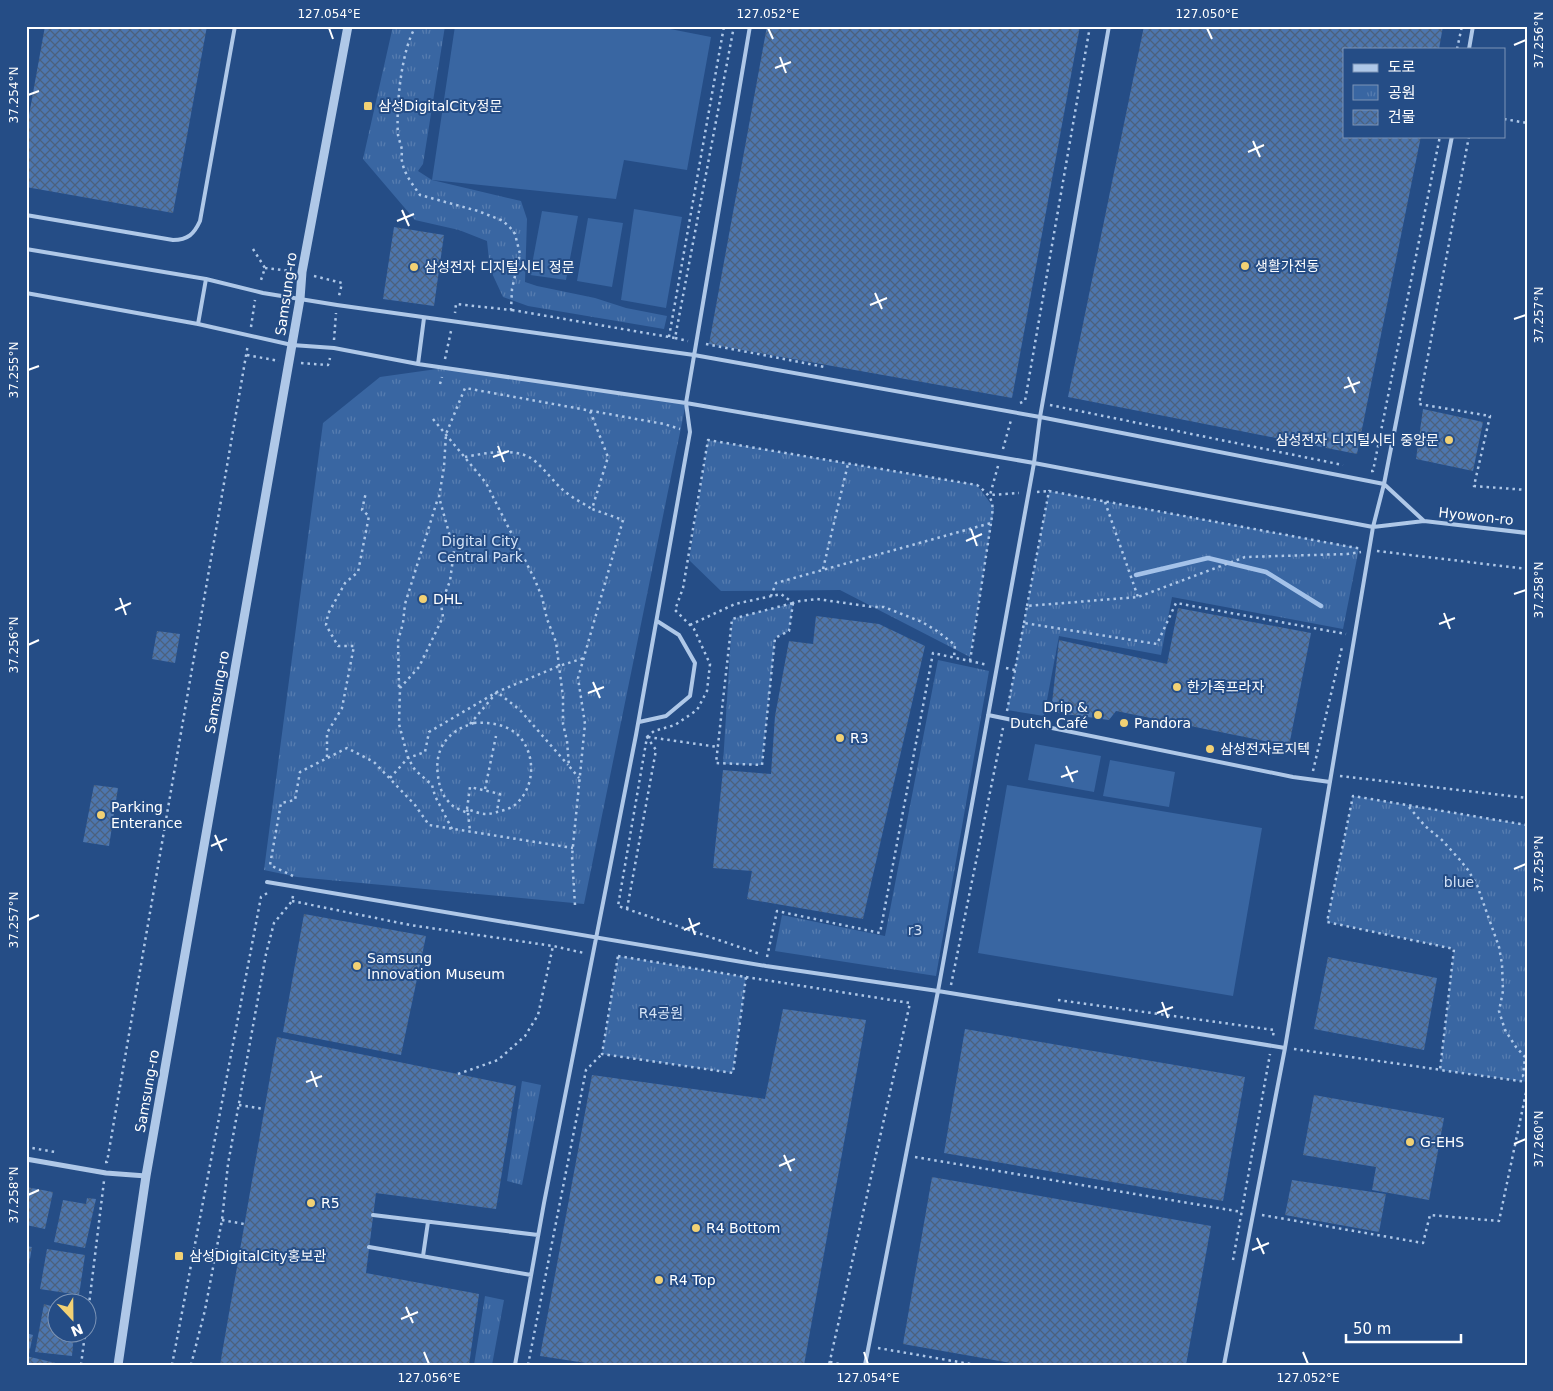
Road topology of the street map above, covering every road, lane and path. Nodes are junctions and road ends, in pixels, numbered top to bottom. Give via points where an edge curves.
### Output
1 (235, 26) edge
2 (348, 26) edge
3 (416, 26) edge
4 (724, 26) edge
5 (734, 26) edge
6 (750, 26) edge
7 (1090, 26) edge
8 (1109, 26) edge
9 (1462, 26) edge
10 (1473, 26) edge
11 (1457, 48) edge
12 (1469, 48) edge
13 (1506, 119) edge
14 (1527, 123) edge
15 (1440, 138) edge
16 (1452, 138) edge
17 (1469, 138) edge
18 (26, 215) edge
19 (253, 249) dead end
20 (26, 250) edge
21 (206, 279) junction
22 (256, 291) junction
23 (26, 293) edge
24 (300, 298) junction
25 (511, 310) junction
26 (424, 318) junction
27 (453, 322) junction
28 (198, 324) junction
29 (250, 336) junction
30 (669, 337) junction
31 (292, 345) junction
32 (694, 355) junction
33 (418, 364) junction
34 (444, 368) junction
35 (440, 384) dead end
36 (686, 404) junction
37 (1058, 406) dead end
38 (590, 411) junction
39 (1013, 412) junction
40 (1040, 416) junction
41 (433, 418) dead end
42 (690, 432) junction
43 (446, 434) junction
44 (465, 457) junction
45 (1000, 457) junction
46 (1034, 463) junction
47 (848, 464) junction
48 (1344, 465) dead end
49 (1363, 469) dead end
50 (1384, 484) junction
51 (1527, 490) edge
52 (366, 492) dead end
53 (990, 495) junction
54 (438, 497) junction
55 (1105, 502) junction
56 (592, 509) junction
57 (1424, 521) junction
58 (991, 523) junction
59 (1373, 527) junction
60 (1527, 533) edge
61 (1369, 550) junction
62 (1361, 560) dead end
63 (1527, 569) edge
64 (823, 570) junction
65 (771, 596) junction
66 (1138, 597) junction
67 (793, 603) junction
68 (1027, 606) junction
69 (657, 621) junction
70 (1024, 623) junction
71 (690, 625) junction
72 (1345, 634) junction
73 (1355, 635) junction
74 (584, 658) junction
75 (954, 658) junction
76 (970, 661) junction
77 (559, 666) junction
78 (997, 667) junction
79 (1015, 670) junction
80 (400, 688) junction
81 (497, 692) junction
82 (1006, 713) dead end
83 (988, 715) junction
84 (639, 722) junction
85 (1004, 722) dead end
86 (469, 724) junction
87 (636, 735) junction
88 (496, 736) dead end
89 (647, 737) junction
90 (718, 747) junction
91 (327, 758) junction
92 (408, 758) junction
93 (569, 766) junction
94 (1313, 772) dead end
95 (1331, 775) junction
96 (390, 778) junction
97 (580, 779) junction
98 (1330, 782) junction
99 (485, 790) junction
100 (1527, 798) edge
101 (1408, 805) junction
102 (468, 811) junction
103 (497, 812) junction
104 (1527, 826) edge
105 (452, 829) junction
106 (470, 832) junction
107 (573, 848) junction
108 (290, 881) dead end
109 (267, 882) dead end
110 (275, 889) dead end
111 (293, 893) dead end
112 (292, 901) junction
113 (575, 905) dead end
114 (626, 909) junction
115 (596, 937) junction
116 (553, 946) junction
117 (592, 954) junction
118 (746, 977) junction
119 (951, 985) dead end
120 (938, 992) junction
121 (1049, 998) dead end
122 (1272, 1046) junction
123 (1285, 1048) junction
124 (602, 1054) junction
125 (1440, 1070) junction
126 (458, 1074) dead end
127 (1527, 1081) edge
128 (1527, 1088) edge
129 (239, 1105) junction
130 (264, 1109) dead end
131 (26, 1147) edge
132 (62, 1154) dead end
133 (906, 1156) junction
134 (26, 1159) edge
135 (98, 1161) dead end
136 (107, 1162) junction
137 (106, 1173) junction
138 (146, 1176) junction
139 (1242, 1212) junction
140 (1253, 1214) junction
141 (373, 1215) dead end
142 (222, 1220) junction
143 (428, 1222) junction
144 (244, 1224) dead end
145 (538, 1235) junction
146 (369, 1247) dead end
147 (423, 1256) junction
148 (1233, 1260) dead end
149 (531, 1275) junction
150 (90, 1294) edge
151 (84, 1344) edge
152 (869, 1346) junction
153 (830, 1363) edge
154 (81, 1365) edge
155 (118, 1365) edge
156 (172, 1365) edge
157 (191, 1365) edge
158 (515, 1365) edge
159 (528, 1365) edge
160 (844, 1365) edge
161 (865, 1365) edge
162 (976, 1365) edge
163 (1224, 1365) edge

1 - 18 lane via 200,221 192,235 172,240
2 - 24 street, Samsung-ro via 302,272
3 - 25 path via 410,36 399,91 401,161 420,195 478,210 509,226 520,254
4 - 30 path
5 - 30 path via 675,338
6 - 32 lane
7 - 39 path via 1025,401 1015,404
8 - 40 lane
9 - 11 path
10 - 12 lane
13 - 14 path
15 - 49 path via 1373,471
16 - 50 lane
17 - 51 path via 1419,404 1490,416 1474,486
19 - 22 path via 266,268
20 - 21 lane
21 - 22 lane
21 - 28 lane
22 - 24 lane
22 - 29 path
23 - 28 lane, Hyowon-ro
24 - 26 lane
24 - 31 street, Samsung-ro
25 - 27 path via 456,304
25 - 30 path
26 - 27 lane
26 - 33 lane
27 - 32 lane
27 - 34 path
28 - 29 lane, Hyowon-ro
29 - 31 lane, Hyowon-ro
29 - 136 path
31 - 33 lane, Hyowon-ro via 334,348
31 - 138 street, Samsung-ro
32 - 36 lane
32 - 39 lane
33 - 34 lane, Hyowon-ro
34 - 35 path
34 - 36 lane, Hyowon-ro
36 - 42 lane
36 - 45 lane, Hyowon-ro
37 - 48 path
38 - 42 path
38 - 43 path via 466,388
38 - 56 path via 608,457
39 - 40 lane
39 - 45 path
40 - 46 lane
40 - 50 lane
41 - 43 path
42 - 69 lane
43 - 44 path
43 - 54 path
44 - 56 path via 502,452 528,456 563,490
44 - 77 path via 486,483 534,578 556,642
45 - 46 lane, Hyowon-ro
45 - 53 path
46 - 59 lane, Hyowon-ro
46 - 78 lane
47 - 53 path via 977,485
47 - 64 path
47 - 71 path via 708,440 683,588 675,610
50 - 57 lane
50 - 59 lane
52 - 91 path via 362,510 369,516 358,572 345,583 328,614 326,625 338,646 354,646 342,708 326,734
53 - 58 path via 994,508
54 - 80 path via 405,604 398,641
54 - 80 path via 454,551 450,581 441,604 442,617 419,666
55 - 61 path
55 - 66 path
55 - 68 path via 1049,491
56 - 74 path via 623,520
57 - 59 lane, Hyowon-ro
57 - 60 lane, Hyowon-ro
58 - 64 path
58 - 76 path
59 - 61 lane
61 - 63 path
61 - 73 lane
62 - 66 path via 1364,551 1245,557
64 - 65 path via 776,583
65 - 67 path via 781,594
65 - 71 path via 735,604
66 - 68 path
67 - 75 path via 817,599 873,608 884,606 937,631 955,645
67 - 90 path via 732,619
67 - 90 path via 789,631 775,638 762,765 716,763
68 - 70 path
69 - 84 lane
69 - 84 lane via 679,635 695,663 690,696 666,716
70 - 72 path via 1157,644 1176,603
70 - 79 path
71 - 89 path via 710,664 707,691 697,710 675,725 654,731
72 - 73 path
72 - 94 path
73 - 95 lane
74 - 77 path
74 - 97 path via 578,678 585,724
75 - 76 path
75 - 114 path via 933,653 880,933 777,911 767,957
76 - 78 path
77 - 81 path
77 - 93 path
78 - 79 path
78 - 83 lane
79 - 82 path
80 - 92 path via 399,724
81 - 86 path
81 - 92 path via 429,732 425,752
81 - 93 path via 520,710
83 - 98 lane
83 - 120 lane
84 - 87 lane
85 - 119 path
86 - 102 path via 443,744 436,765 440,788 448,802 458,810
86 - 103 path via 490,723 507,728 517,734 527,747 532,767 528,787 518,802
87 - 89 path
87 - 115 lane
88 - 99 path
89 - 90 path
89 - 114 path via 656,750
89 - 114 path via 618,906
91 - 96 path via 346,748 374,762
91 - 108 path via 300,772 295,800 281,803 270,865 297,877
92 - 96 path
92 - 105 path via 415,770 432,785
93 - 97 path
95 - 98 lane
95 - 100 path
96 - 105 path via 429,825
97 - 107 path
98 - 123 lane
99 - 102 path via 470,787
99 - 103 path via 500,794
101 - 104 path
101 - 125 path via 1353,796 1327,922 1454,949
101 - 127 path via 1460,860 1477,885 1499,947 1503,991 1500,1011 1505,1030 1525,1057 1523,1076
102 - 103 path
102 - 106 path
105 - 106 path
106 - 107 path
107 - 113 path
109 - 115 lane
110 - 156 path via 261,897
111 - 112 path
112 - 116 path via 410,925
112 - 129 path via 274,923
115 - 117 lane
115 - 120 lane
116 - 117 path
116 - 126 path via 538,1015 525,1036 498,1060
117 - 145 lane
118 - 124 path via 732,1073
118 - 124 path via 618,956
118 - 153 path via 910,1002
120 - 122 lane
120 - 133 lane
121 - 122 path via 1274,1030
122 - 123 lane
122 - 139 path
123 - 125 path
123 - 140 lane
124 - 159 path via 586,1070
125 - 127 path
128 - 140 path via 1499,1221 1430,1215 1424,1243
129 - 130 path
129 - 142 path
131 - 132 path
133 - 139 path
133 - 152 lane
134 - 137 street
135 - 136 path
136 - 137 path
137 - 138 street
137 - 150 path
138 - 155 street, Samsung-ro
139 - 140 path
139 - 148 path
140 - 163 lane
141 - 143 lane
142 - 144 path
142 - 157 path
143 - 145 lane
143 - 147 lane
145 - 149 lane
146 - 147 lane
147 - 149 lane
149 - 158 lane
151 - 154 path
152 - 161 lane
152 - 162 path
153 - 160 path

